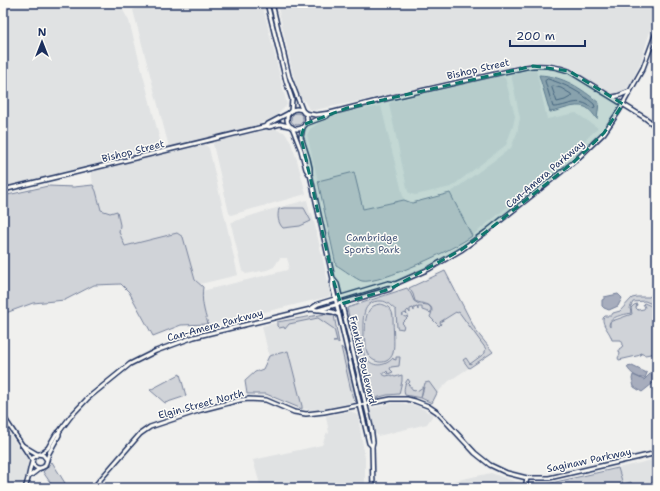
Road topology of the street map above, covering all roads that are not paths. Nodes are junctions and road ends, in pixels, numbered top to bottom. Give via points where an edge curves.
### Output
1 (267, 3) edge
2 (272, 3) edge
3 (657, 30) edge
4 (630, 91) junction
5 (611, 97) junction
6 (623, 104) junction
7 (290, 112) junction
8 (304, 112) junction
9 (330, 113) junction
10 (304, 125) junction
11 (267, 126) junction
12 (290, 126) junction
13 (657, 127) edge
14 (310, 174) junction
15 (3, 190) edge
16 (333, 279) junction
17 (396, 284) junction
18 (340, 298) junction
19 (336, 299) junction
20 (341, 304) junction
21 (337, 305) junction
22 (311, 309) junction
23 (318, 310) junction
24 (339, 315) junction
25 (365, 405) junction
26 (361, 406) junction
27 (3, 416) edge
28 (59, 432) junction
29 (22, 445) junction
30 (372, 446) junction
31 (657, 453) edge
32 (38, 454) junction
33 (47, 460) junction
34 (32, 461) junction
35 (39, 469) junction
36 (30, 476) junction
37 (527, 478) junction
38 (25, 488) edge
39 (93, 488) edge
40 (373, 488) edge
41 (525, 488) edge

1 - 7 main road via 292,100
2 - 8 main road via 289,76
3 - 4 main road, Can-Amera Parkway via 643,68
4 - 5 main road
4 - 6 main road, Can-Amera Parkway
5 - 6 main road, Bishop Street
5 - 9 main road, Bishop Street via 569,71 550,66 533,66
6 - 13 main road, Bishop Street
6 - 17 main road, Can-Amera Parkway via 604,133 575,161 486,232 429,269
7 - 8 main road
7 - 11 main road, Bishop Street
7 - 12 main road via 287,120
8 - 9 main road, Bishop Street via 316,115
8 - 10 main road
9 - 10 main road, Bishop Street
10 - 12 main road via 297,129
10 - 14 main road, Franklin Boulevard via 301,137
11 - 12 main road, Bishop Street
11 - 15 main road, Bishop Street
12 - 14 main road, Franklin Boulevard
14 - 16 main road, Franklin Boulevard
16 - 18 main road, Franklin Boulevard
16 - 19 main road, Franklin Boulevard
17 - 18 main road, Can-Amera Parkway via 388,283
17 - 20 main road, Can-Amera Parkway via 390,289
18 - 19 main road, Can-Amera Parkway
18 - 20 main road, Franklin Boulevard
19 - 21 main road, Franklin Boulevard
19 - 22 main road, Can-Amera Parkway via 318,304
20 - 21 main road, Can-Amera Parkway
20 - 25 main road, Franklin Boulevard
21 - 23 main road, Can-Amera Parkway
21 - 24 main road, Franklin Boulevard
22 - 23 main road, Can-Amera Parkway
22 - 28 main road, Can-Amera Parkway via 194,337 156,350 130,364 88,398
23 - 24 main road
24 - 26 main road, Franklin Boulevard
25 - 26 main road, Saginaw Parkway
25 - 30 main road, Franklin Boulevard
25 - 37 main road, Saginaw Parkway via 395,399 422,403 442,416 475,453 490,465
26 - 30 main road, Franklin Boulevard
26 - 39 main road, Elgin Street North via 306,414 294,412 266,400 246,399 158,423 140,434
27 - 29 main road
28 - 32 main road, Can-Amera Parkway via 48,448
28 - 33 main road, Can-Amera Parkway
29 - 32 main road
29 - 34 main road
30 - 40 main road, Franklin Boulevard
31 - 37 main road, Saginaw Parkway via 549,478
32 - 33 main road
32 - 34 main road
33 - 35 main road via 44,467
34 - 35 main road
34 - 36 main road
35 - 36 main road
36 - 38 main road
37 - 41 main road

